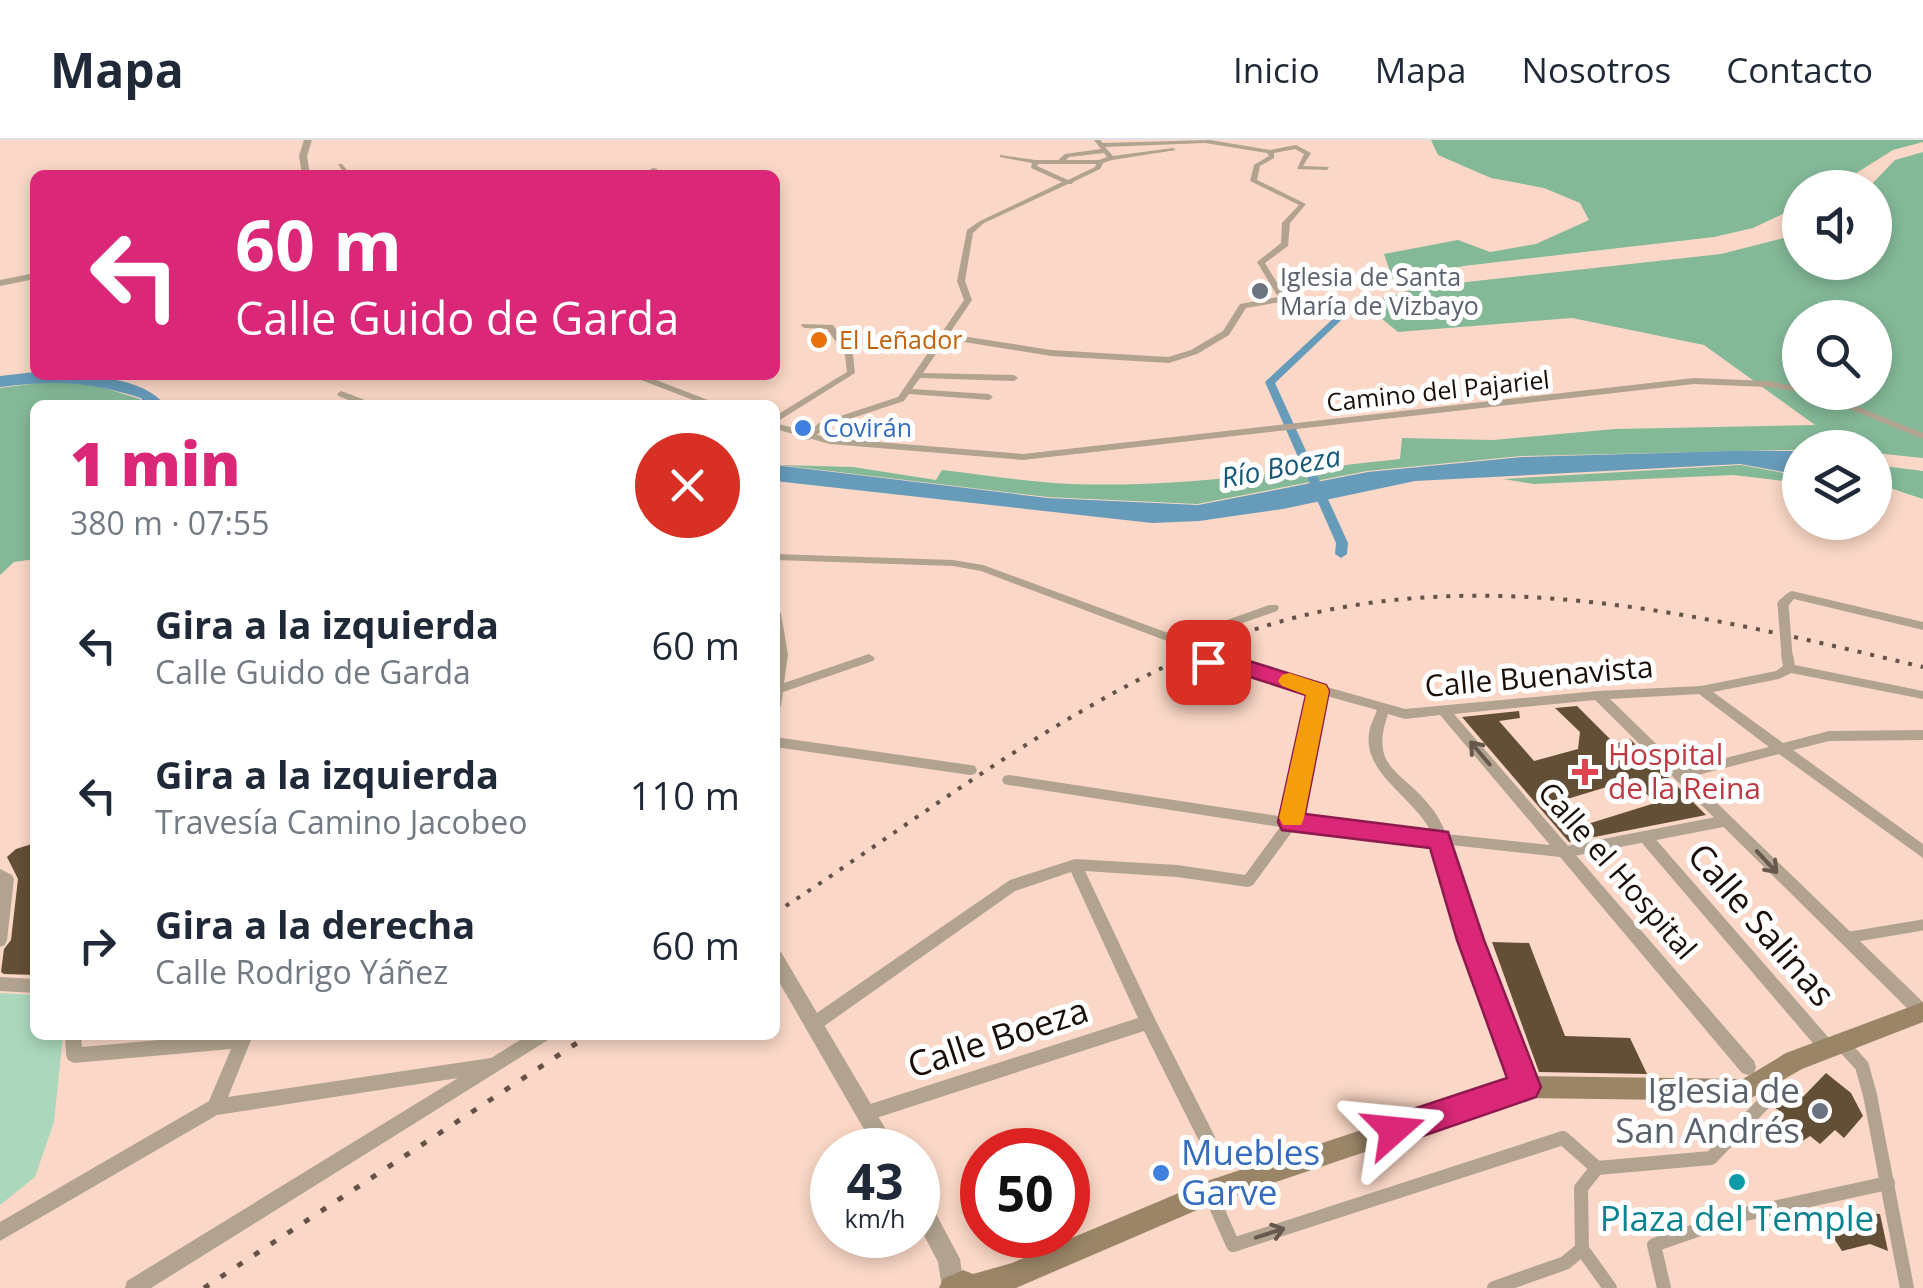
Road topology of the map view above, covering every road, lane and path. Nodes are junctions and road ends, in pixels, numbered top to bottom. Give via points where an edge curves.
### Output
1 (308, 140) edge
2 (1226, 140) edge
3 (1278, 140) edge
4 (1308, 140) edge
5 (1216, 142) edge
6 (1100, 145) edge
7 (1270, 152) junction
8 (1002, 156) dead end
9 (1111, 158) junction
10 (1036, 162) junction
11 (1061, 162) junction
12 (1100, 162) junction
13 (340, 165) dead end
14 (1327, 168) dead end
15 (305, 170) edge
16 (344, 170) edge
17 (1052, 175) junction
18 (1068, 183) junction
19 (30, 277) edge
20 (0, 283) edge
21 (805, 326) dead end
22 (945, 336) junction
23 (919, 375) junction
24 (1014, 378) dead end
25 (646, 380) edge
26 (1782, 387) edge
27 (908, 391) junction
28 (341, 394) dead end
29 (989, 397) dead end
30 (357, 400) edge
31 (702, 400) edge
32 (1857, 410) edge
33 (780, 420) edge
34 (780, 425) edge
35 (1923, 436) edge
36 (808, 438) junction
37 (780, 556) edge
38 (1273, 608) dead end
39 (1923, 626) edge
40 (780, 633) edge
41 (1190, 648) junction
42 (870, 658) dead end
43 (1788, 662) junction
44 (780, 673) edge
45 (780, 689) edge
46 (1701, 690) junction
47 (1318, 691) junction
48 (1923, 694) edge
49 (1598, 695) junction
50 (1383, 710) junction
51 (1444, 711) junction
52 (1923, 735) edge
53 (780, 743) edge
54 (1784, 750) junction
55 (970, 770) dead end
56 (1678, 775) junction
57 (1009, 780) dead end
58 (1291, 822) junction
59 (1725, 822) junction
60 (1440, 839) junction
61 (1647, 839) junction
62 (1564, 852) junction
63 (1923, 852) edge
64 (1075, 865) junction
65 (0, 876) edge
66 (1923, 925) edge
67 (1844, 938) junction
68 (0, 940) edge
69 (780, 966) edge
70 (0, 984) edge
71 (30, 986) edge
72 (1922, 1012) edge
73 (1148, 1022) junction
74 (814, 1024) junction
75 (72, 1040) edge
76 (216, 1040) edge
77 (243, 1040) edge
78 (533, 1040) edge
79 (1836, 1047) junction
80 (490, 1065) junction
81 (1756, 1074) junction
82 (1526, 1087) junction
83 (214, 1106) junction
84 (867, 1112) junction
85 (876, 1128) edge
86 (1206, 1137) dead end
87 (1597, 1168) junction
88 (1888, 1183) junction
89 (1210, 1192) junction
90 (0, 1232) edge
91 (940, 1242) edge
92 (1582, 1249) junction
93 (977, 1286) edge
94 (134, 1288) edge
95 (1494, 1288) edge
96 (1610, 1288) edge
97 (1664, 1288) edge
98 (1907, 1288) edge

1 - 15 street
2 - 5 street
3 - 4 street
5 - 6 street
5 - 7 street
5 - 9 street
6 - 9 street
6 - 11 street
7 - 14 street via 1296,147 1308,154 1300,168
7 - 22 street via 1252,174 1262,187 1303,204 1286,223 1285,244 1261,262 1283,299 1243,306 1226,333 1194,352 1169,360 1051,353
8 - 10 street
9 - 12 street
10 - 11 street
10 - 17 street via 1033,167
11 - 12 street
11 - 17 street
12 - 18 street
13 - 16 street
17 - 18 street
18 - 22 street via 970,232 961,281 968,300
19 - 20 street
21 - 33 street via 830,327 849,354 851,373
22 - 23 street
23 - 24 street
23 - 27 street
25 - 31 street
26 - 36 street, Camino del Pajariel via 1694,381 994,457
27 - 29 street
27 - 36 street via 886,406 822,425
28 - 30 street
32 - 35 street
34 - 36 street, Camino del Pajariel
37 - 41 street, Calle Buenavista via 984,568
38 - 41 street
39 - 43 street, bridge via 1792,595 1783,604
40 - 44 street
41 - 47 street, Calle Buenavista via 1208,662
42 - 45 street
43 - 46 street, Calle Buenavista via 1766,680
43 - 48 street
46 - 49 street, Calle Buenavista
46 - 54 street
47 - 50 street, Calle Buenavista
47 - 58 street
49 - 51 street, Calle Buenavista
49 - 56 street
50 - 51 street, Calle Buenavista
50 - 60 street via 1374,732 1377,758 1435,822
62 -> 51 street, Calle el Hospital
52 - 54 street via 1830,736
53 - 55 street
54 - 56 street
54 - 63 street
56 - 59 street
57 - 58 street
58 - 60 street
58 - 64 street via 1248,881
59 - 61 street
59 -> 67 street
60 - 62 street
60 - 82 street
61 - 62 street
61 - 79 street, Calle Salinas
62 - 81 street, Calle el Hospital
64 - 73 street
64 - 74 street via 1010,886
65 - 68 street via 7,879
66 - 67 street
67 - 72 street
69 - 74 street
70 - 71 street
72 - 79 main road
73 - 84 street, Calle Boeza
73 - 86 street
74 - 84 street
75 - 76 street via 74,1055
77 - 83 street
78 - 80 street
79 - 81 main road
79 - 88 street via 1862,1066
80 - 83 street
80 - 94 street
81 - 82 main road via 1746,1090
81 - 87 street via 1764,1102 1712,1158
82 - 89 main road
83 - 90 street
84 - 85 street
89 -> 87 street via 1232,1245 1562,1138
87 - 92 street via 1581,1188
88 - 97 street via 1741,1215 1654,1245
88 - 98 street
89 - 93 main road
91 - 93 street
92 - 95 street
92 - 96 street

